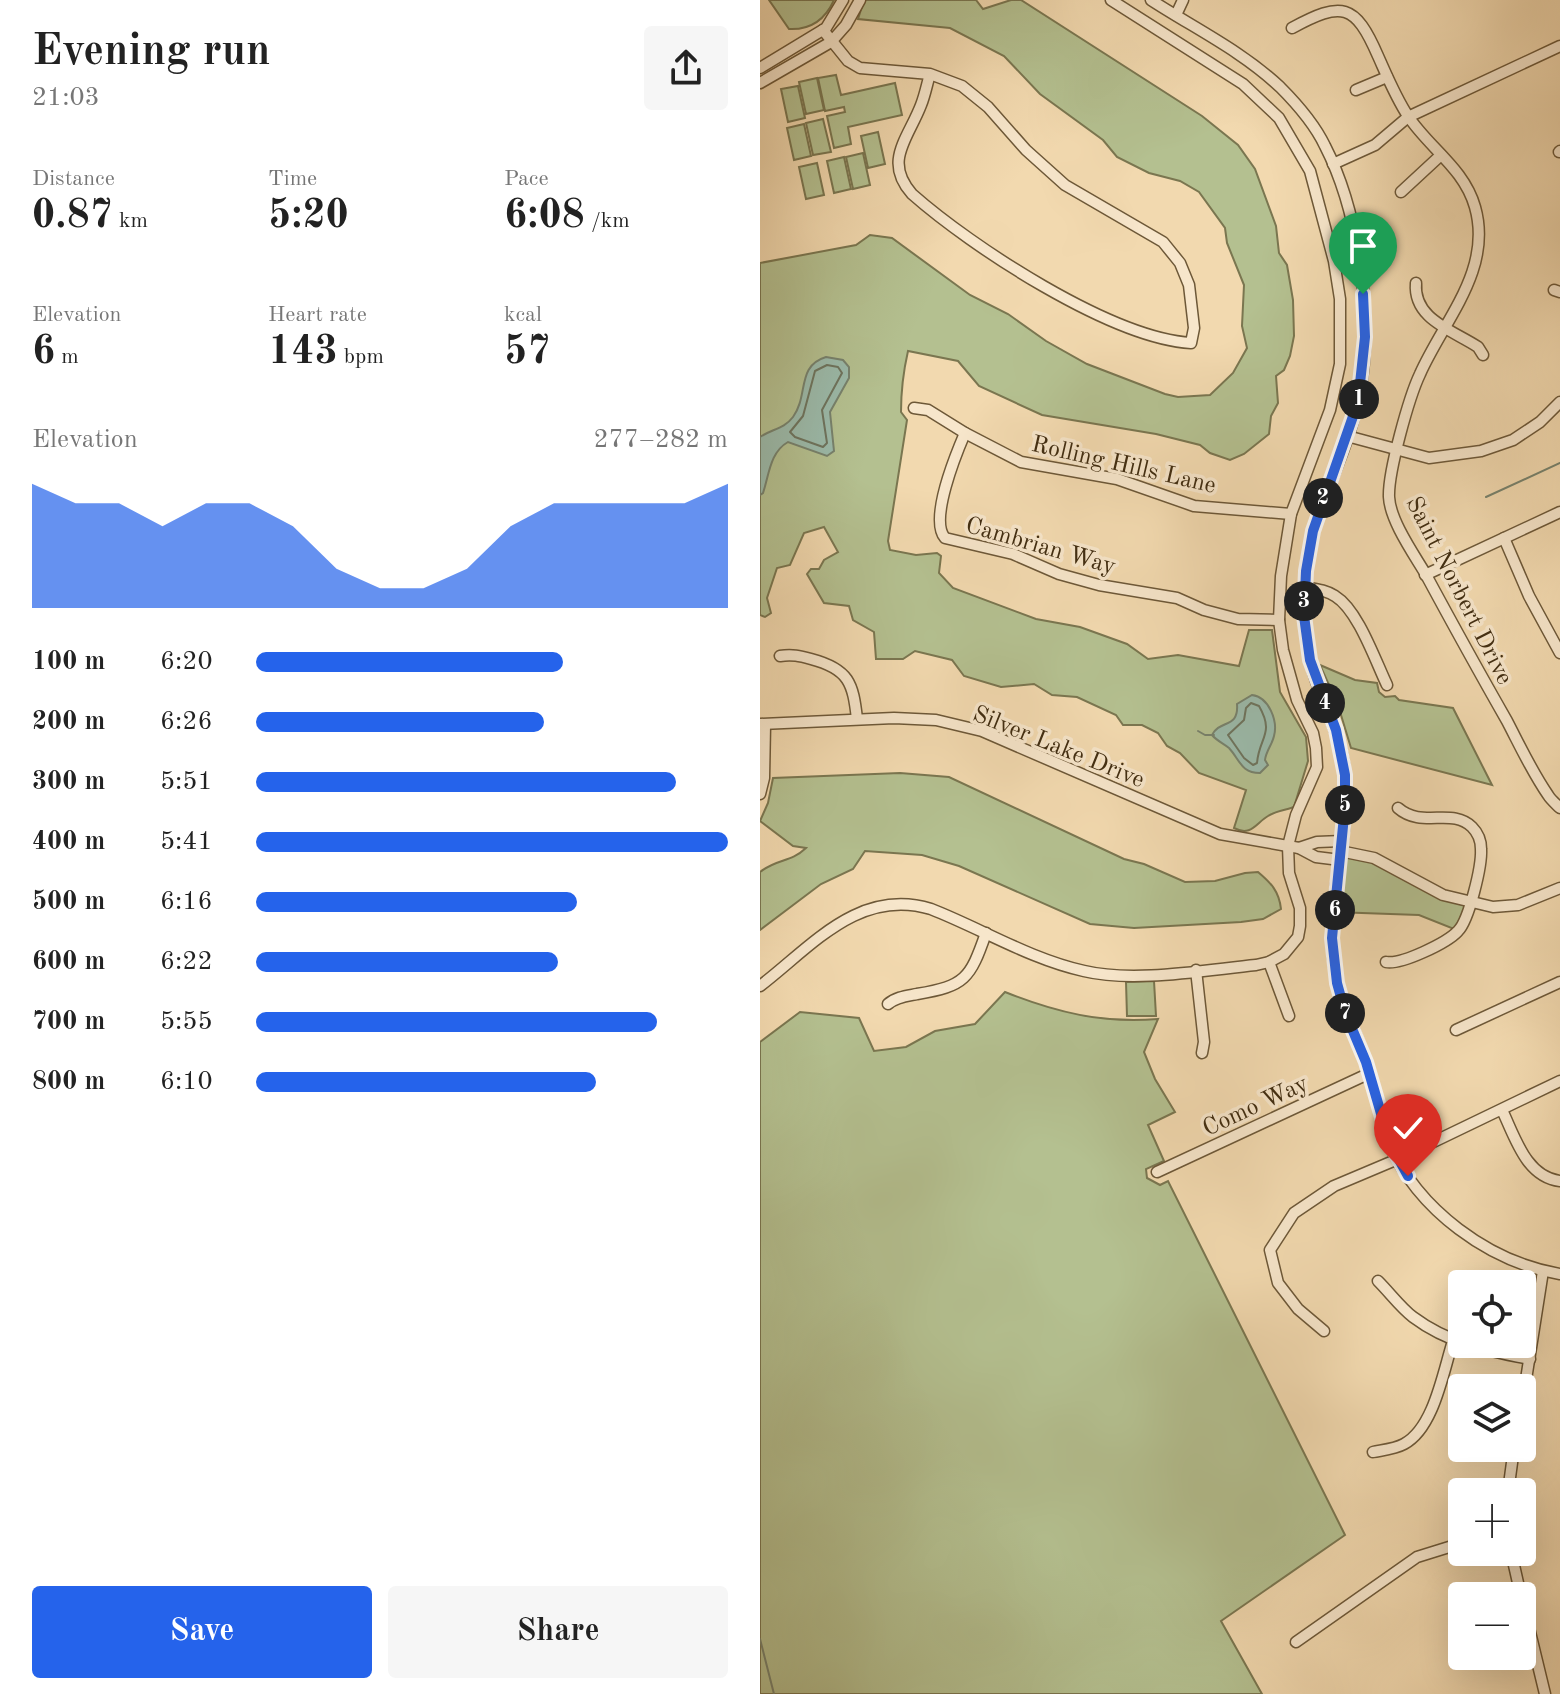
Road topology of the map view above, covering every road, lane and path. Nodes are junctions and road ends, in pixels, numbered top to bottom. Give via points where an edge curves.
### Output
1 (843, 0) edge
2 (860, 0) edge
3 (1111, 0) edge
4 (1151, 0) edge
5 (1183, 0) edge
6 (1163, 3) edge
7 (1349, 6) edge
8 (1176, 15) junction
9 (1292, 28) dead end
10 (823, 30) junction
11 (831, 42) junction
12 (1560, 46) edge
13 (760, 68) edge
14 (930, 74) junction
15 (1387, 77) junction
16 (760, 83) edge
17 (1356, 90) dead end
18 (1408, 117) junction
19 (1441, 155) junction
20 (1333, 164) junction
21 (1401, 192) dead end
22 (1416, 283) dead end
23 (1446, 327) junction
24 (1483, 355) dead end
25 (1560, 402) edge
26 (914, 408) dead end
27 (965, 433) junction
28 (1347, 436) junction
29 (1396, 451) junction
30 (1560, 512) edge
31 (1291, 514) junction
32 (1504, 538) junction
33 (1425, 575) junction
34 (1304, 587) junction
35 (1279, 620) junction
36 (1560, 653) edge
37 (780, 656) dead end
38 (1387, 685) dead end
39 (857, 719) junction
40 (762, 724) edge
41 (760, 794) edge
42 (1398, 808) dead end
43 (1560, 808) edge
44 (1293, 847) junction
45 (1341, 851) junction
46 (1560, 888) edge
47 (1470, 903) junction
48 (986, 933) junction
49 (1269, 962) junction
50 (1386, 962) dead end
51 (1196, 970) junction
52 (1560, 982) edge
53 (760, 986) edge
54 (888, 1004) dead end
55 (1289, 1016) dead end
56 (1456, 1030) dead end
57 (1202, 1053) dead end
58 (1370, 1073) junction
59 (1560, 1081) edge
60 (1502, 1110) junction
61 (1398, 1159) junction
62 (1157, 1172) dead end
63 (1560, 1181) edge
64 (1543, 1271) junction
65 (1560, 1274) edge
66 (1378, 1281) dead end
67 (1324, 1331) dead end
68 (1448, 1338) edge
69 (1448, 1357) edge
70 (1525, 1358) edge
71 (1530, 1359) junction
72 (1527, 1374) edge
73 (1373, 1452) dead end
74 (1448, 1547) edge
75 (1296, 1642) dead end
76 (1536, 1656) edge
77 (1545, 1694) edge

1 - 10 street
2 - 11 street
3 - 31 street via 1262,100 1279,118 1310,171 1334,261 1341,350 1330,410
4 - 6 street
5 - 8 street
6 - 8 street
7 - 9 street, Saint Norbert Drive
7 - 15 street, Saint Norbert Drive
8 - 20 street via 1283,90 1323,142
10 - 11 street
10 - 13 street
11 - 14 street via 860,68
11 - 16 street
12 - 18 street
14 - 14 street via 899,152 904,185 912,194 983,248 1070,300 1123,326 1191,343 1189,285 1163,242 1065,185 976,95
15 - 17 street
15 - 18 street, Saint Norbert Drive
18 - 19 street, Saint Norbert Drive
18 - 20 street via 1375,145
19 - 21 street
19 - 23 street, Saint Norbert Drive via 1466,184 1480,230 1472,277
20 - 28 street via 1363,294 1363,373
22 - 23 street via 1417,303
23 - 24 street
23 - 29 street, Saint Norbert Drive via 1419,375
25 - 29 street via 1513,440 1481,451 1429,458
26 - 27 street, Rolling Hills Lane via 928,410
27 - 31 street, Rolling Hills Lane via 1021,462 1117,479 1194,506
27 - 35 street, Cambrian Way via 945,489 940,526 945,538 1013,554 1099,585 1177,598 1238,619
28 - 29 street
28 - 34 street via 1319,510
29 - 33 street, Saint Norbert Drive via 1384,499
30 - 32 street
31 - 35 street
32 - 33 street
32 - 36 street
33 - 43 street, Saint Norbert Drive via 1541,785
34 - 38 street via 1343,602
34 - 45 street via 1310,660 1343,760
35 - 44 street via 1288,673 1313,733 1317,767 1296,815
37 - 39 street via 792,654 840,671 854,691
39 - 40 street, Silver Lake Drive
39 - 44 street, Silver Lake Drive via 936,720 982,731 1220,834
40 - 41 street
42 - 47 street via 1414,818 1455,818 1472,827 1481,846
44 - 45 street via 1317,842
44 - 45 street via 1316,857
44 - 49 street via 1289,873 1300,926 1293,944
45 - 47 street via 1374,858 1443,895
45 - 58 street via 1333,962 1341,999
46 - 47 street via 1518,905
47 - 50 street via 1459,931 1447,940 1399,962
48 - 51 street via 1086,972
48 - 53 street via 922,906 866,908
48 - 54 street via 958,985
49 - 51 street
49 - 55 street
51 - 57 street
52 - 56 street
58 - 61 street via 1380,1118
58 - 62 street, Como Way
59 - 60 street
60 - 61 street
60 - 63 street via 1528,1164 1549,1180
61 - 64 street via 1422,1194 1465,1233 1513,1261
61 - 67 street via 1334,1186 1294,1213 1270,1250 1278,1283
64 - 65 street
64 - 71 street
66 - 68 street via 1412,1317
69 - 73 street via 1418,1434 1403,1445
70 - 71 street
71 - 72 street
74 - 75 street via 1417,1557
76 - 77 street

